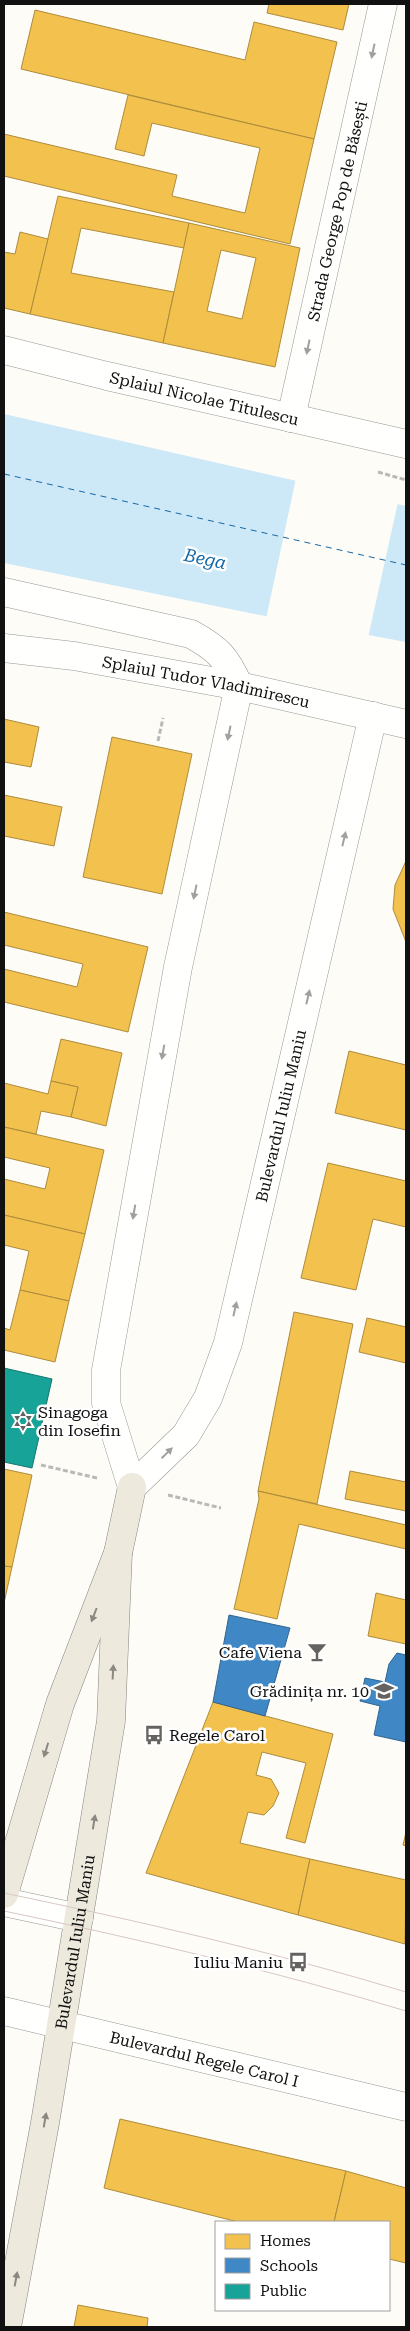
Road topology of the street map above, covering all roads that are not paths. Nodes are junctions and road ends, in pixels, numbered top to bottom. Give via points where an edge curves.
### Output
1 (383, 4) edge
2 (4, 350) edge
3 (291, 418) junction
4 (406, 444) edge
5 (4, 592) edge
6 (4, 648) edge
7 (239, 686) junction
8 (373, 716) junction
9 (406, 724) edge
10 (132, 1487) junction
11 (118, 1553) junction
12 (4, 1894) edge
13 (4, 1902) edge
14 (78, 1918) junction
15 (4, 2011) edge
16 (61, 2025) junction
17 (406, 2107) edge
18 (7, 2327) edge

1 -> 3 street, Strada George Pop de Băsești
2 - 3 street, Splaiul Nicolae Titulescu
3 - 4 street, Splaiul Nicolae Titulescu
5 - 7 street via 191,634 211,646 229,664
6 - 7 street, Splaiul Tudor Vladimirescu via 74,656
7 - 8 street, Splaiul Tudor Vladimirescu
7 -> 10 street, Bulevardul Iuliu Maniu via 178,967 106,1370 106,1403
8 - 9 street, Splaiul Tudor Vladimirescu
10 -> 8 street, Bulevardul Iuliu Maniu via 186,1435 208,1398 228,1343
10 - 11 main road, Bulevardul Iuliu Maniu
11 -> 12 main road, Bulevardul Iuliu Maniu via 60,1704
14 -> 11 main road, Bulevardul Iuliu Maniu via 110,1721
13 - 14 street
14 - 16 main road, Bulevardul Iuliu Maniu
15 - 16 street, Bulevardul Regele Carol I
16 - 17 street, Bulevardul Regele Carol I
18 -> 16 main road, Bulevardul Iuliu Maniu

